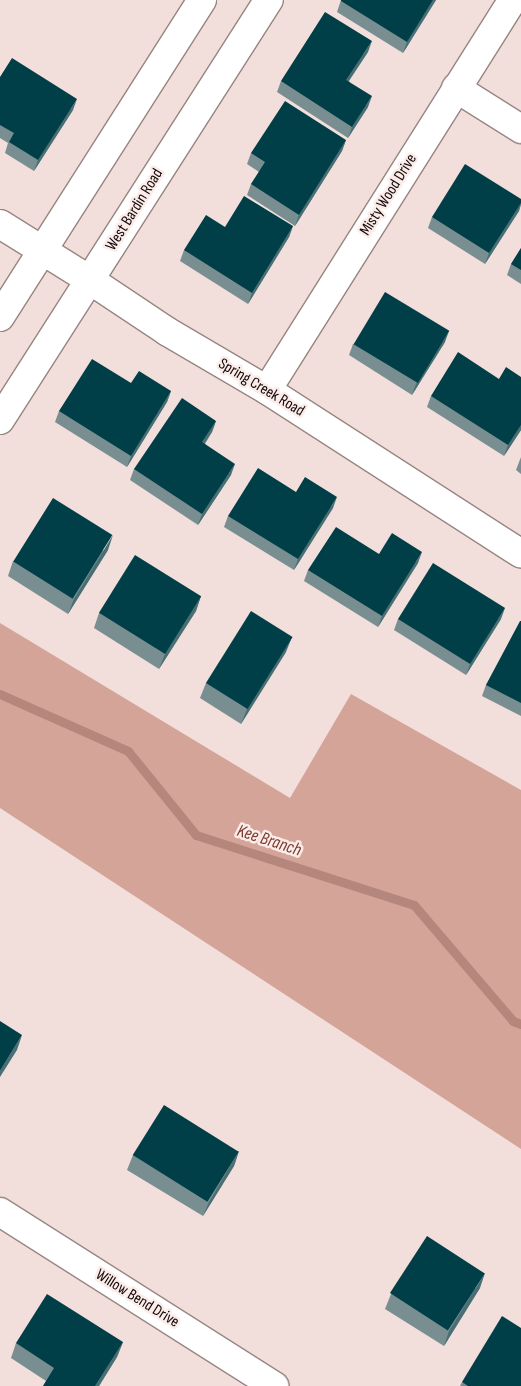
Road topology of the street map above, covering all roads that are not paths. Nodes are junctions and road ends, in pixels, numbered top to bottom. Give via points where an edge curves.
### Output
1 (202, 0) edge
2 (269, 0) edge
3 (513, 0) edge
4 (456, 88) junction
5 (521, 129) edge
6 (0, 224) edge
7 (43, 251) junction
8 (90, 280) junction
9 (0, 317) edge
10 (267, 390) junction
11 (0, 420) edge
12 (521, 554) edge
13 (0, 1212) edge
14 (274, 1386) edge

1 - 7 street
2 - 8 street, West Bardin Road
3 - 4 street, Misty Wood Drive
4 - 5 street
4 - 10 street, Misty Wood Drive
6 - 7 street, Spring Creek Road
7 - 8 street, Spring Creek Road
7 - 9 street
8 - 10 street, Spring Creek Road via 168,332
8 - 11 street, West Bardin Road
10 - 12 street, Spring Creek Road
13 - 14 street, Willow Bend Drive

